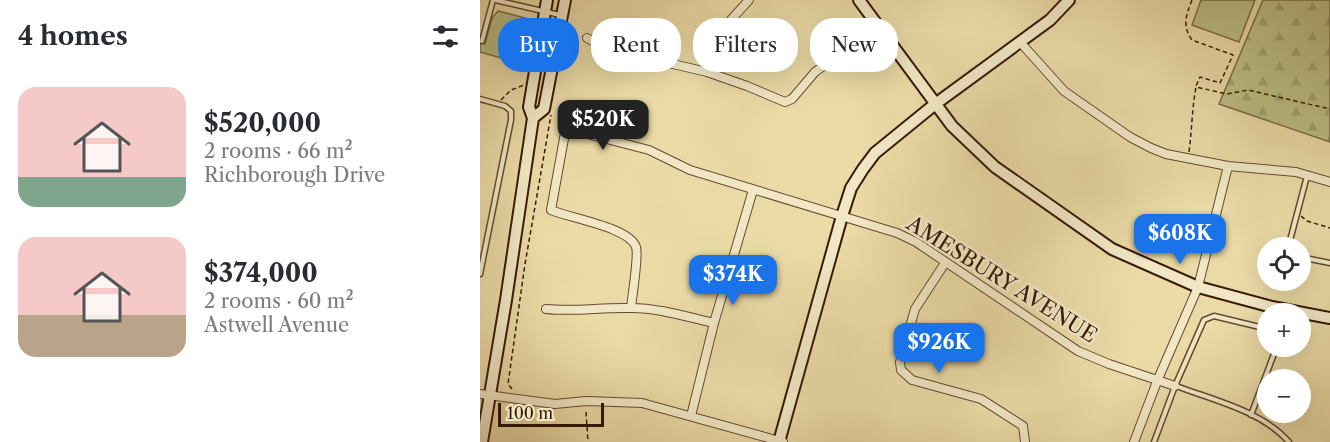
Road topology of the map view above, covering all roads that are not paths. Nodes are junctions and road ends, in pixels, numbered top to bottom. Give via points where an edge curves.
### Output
1 (494, 0) edge
2 (565, 0) edge
3 (749, 0) edge
4 (859, 0) edge
5 (1069, 0) edge
6 (546, 5) edge
7 (561, 15) junction
8 (733, 18) edge
9 (872, 18) edge
10 (587, 38) dead end
11 (482, 41) dead end
12 (1020, 42) junction
13 (898, 55) edge
14 (693, 69) edge
15 (707, 72) edge
16 (815, 72) edge
17 (480, 99) edge
18 (934, 105) junction
19 (533, 118) junction
20 (1228, 165) junction
21 (1307, 176) junction
22 (1330, 182) edge
23 (753, 190) junction
24 (842, 216) junction
25 (1291, 237) edge
26 (1311, 259) edge
27 (945, 263) junction
28 (1330, 263) edge
29 (480, 274) edge
30 (1198, 287) junction
31 (632, 308) junction
32 (546, 309) dead end
33 (1329, 319) edge
34 (714, 323) junction
35 (1257, 326) edge
36 (1273, 357) edge
37 (1158, 379) junction
38 (1175, 386) junction
39 (485, 395) edge
40 (1251, 415) junction
41 (691, 416) junction
42 (482, 442) edge
43 (781, 442) edge
44 (1024, 442) edge
45 (1134, 442) edge
46 (1154, 442) edge
47 (1289, 442) edge

1 - 6 lane
1 - 11 lane
2 - 7 street
3 - 8 street
4 - 9 street
5 - 12 street
6 - 7 lane
6 - 19 street via 529,107
7 - 19 street via 544,110
10 - 14 street via 605,48
12 - 18 street
12 - 20 street via 1064,91 1151,148
13 - 18 street
15 - 16 street via 778,100 790,101
17 - 29 lane via 511,111
18 - 24 street via 875,153 851,188
18 - 30 street via 995,167 1112,249
19 - 39 street via 506,300
20 - 21 street
20 - 30 street
21 - 22 street
21 - 25 lane
23 - 24 street, AMESBURY AVENUE
23 - 31 street, AMESBURY AVENUE via 690,171 649,150 568,129 551,210 601,225 632,241 636,251
23 - 34 street
24 - 27 street, AMESBURY AVENUE via 897,233
24 - 43 street
26 - 28 lane
27 - 37 street, AMESBURY AVENUE via 1078,351
27 - 44 street via 915,309 901,370 912,380 991,404 1023,426
30 - 33 street
30 - 37 street
31 - 32 street
31 - 34 street
34 - 41 street
35 - 38 lane via 1214,316 1204,320
36 - 40 lane
37 - 38 street, AMESBURY AVENUE
37 - 45 street
38 - 40 lane
38 - 46 lane
39 - 41 street via 555,404 642,404
39 - 42 street
40 - 47 lane via 1280,430
41 - 43 street

